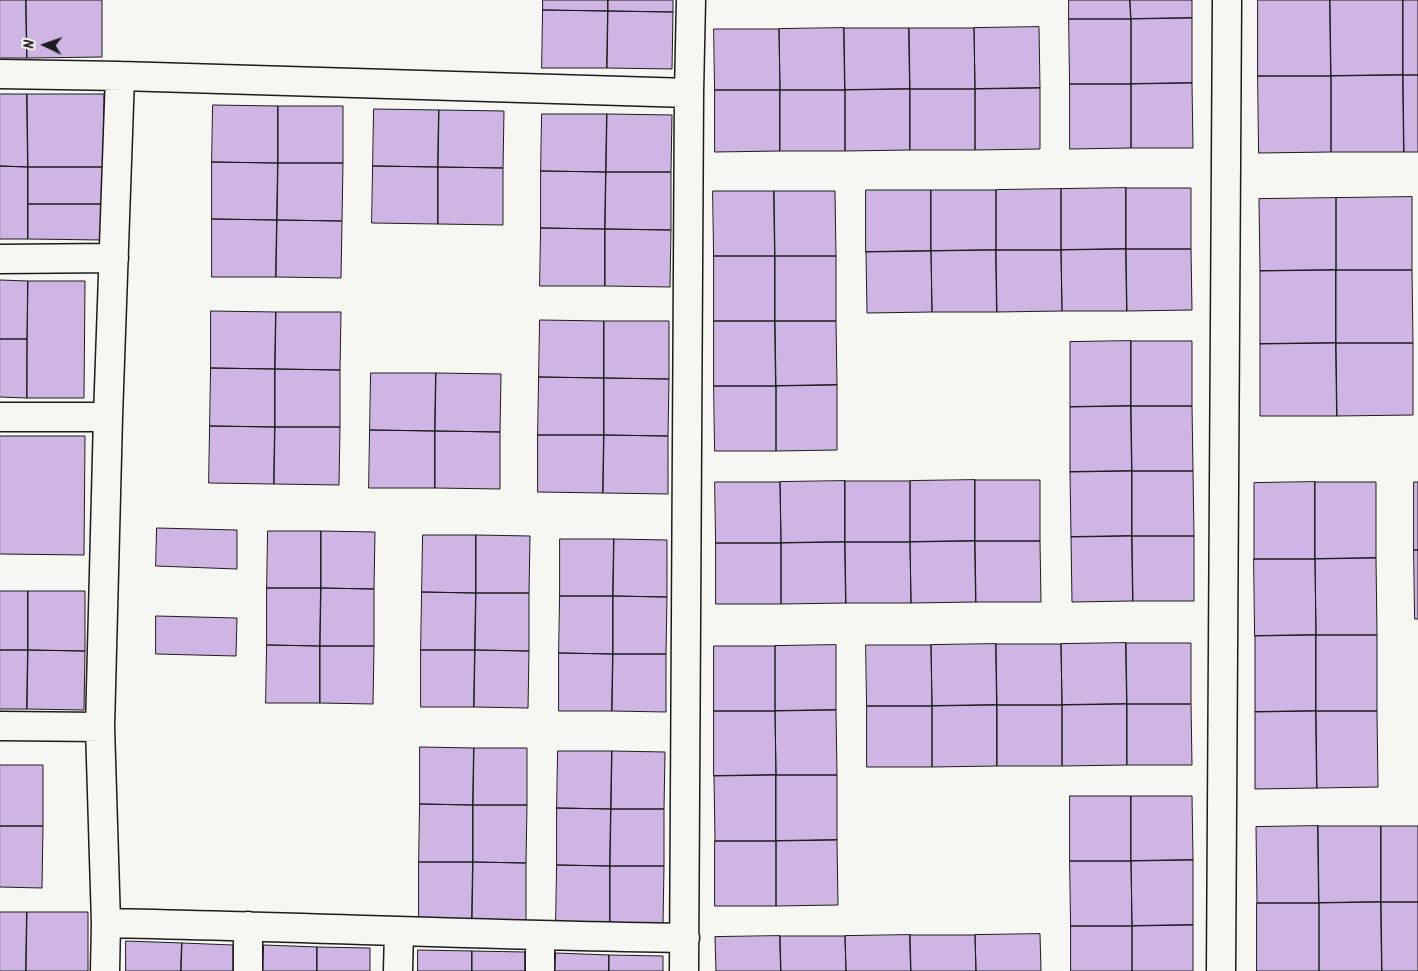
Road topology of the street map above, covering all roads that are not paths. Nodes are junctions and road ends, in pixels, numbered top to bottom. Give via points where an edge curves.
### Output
1 (691, 0) edge
2 (1227, 0) edge
3 (0, 74) edge
4 (120, 76) junction
5 (689, 93) junction
6 (114, 258) junction
7 (0, 259) edge
8 (0, 417) edge
9 (108, 417) junction
10 (0, 726) edge
11 (100, 726) junction
12 (106, 923) junction
13 (248, 926) junction
14 (399, 932) junction
15 (540, 936) junction
16 (685, 938) junction
17 (105, 971) edge
18 (248, 971) edge
19 (398, 971) edge
20 (540, 971) edge
21 (684, 971) edge
22 (1221, 971) edge

1 - 5 street
2 - 22 street
3 - 4 street
4 - 5 street
4 - 6 street
5 - 16 street
6 - 7 street
6 - 9 street
8 - 9 street
9 - 11 street
10 - 11 street
11 - 12 street
12 - 13 street
12 - 17 street
13 - 14 street
13 - 18 street
14 - 15 street
14 - 19 street
15 - 16 street
15 - 20 street
16 - 21 street

